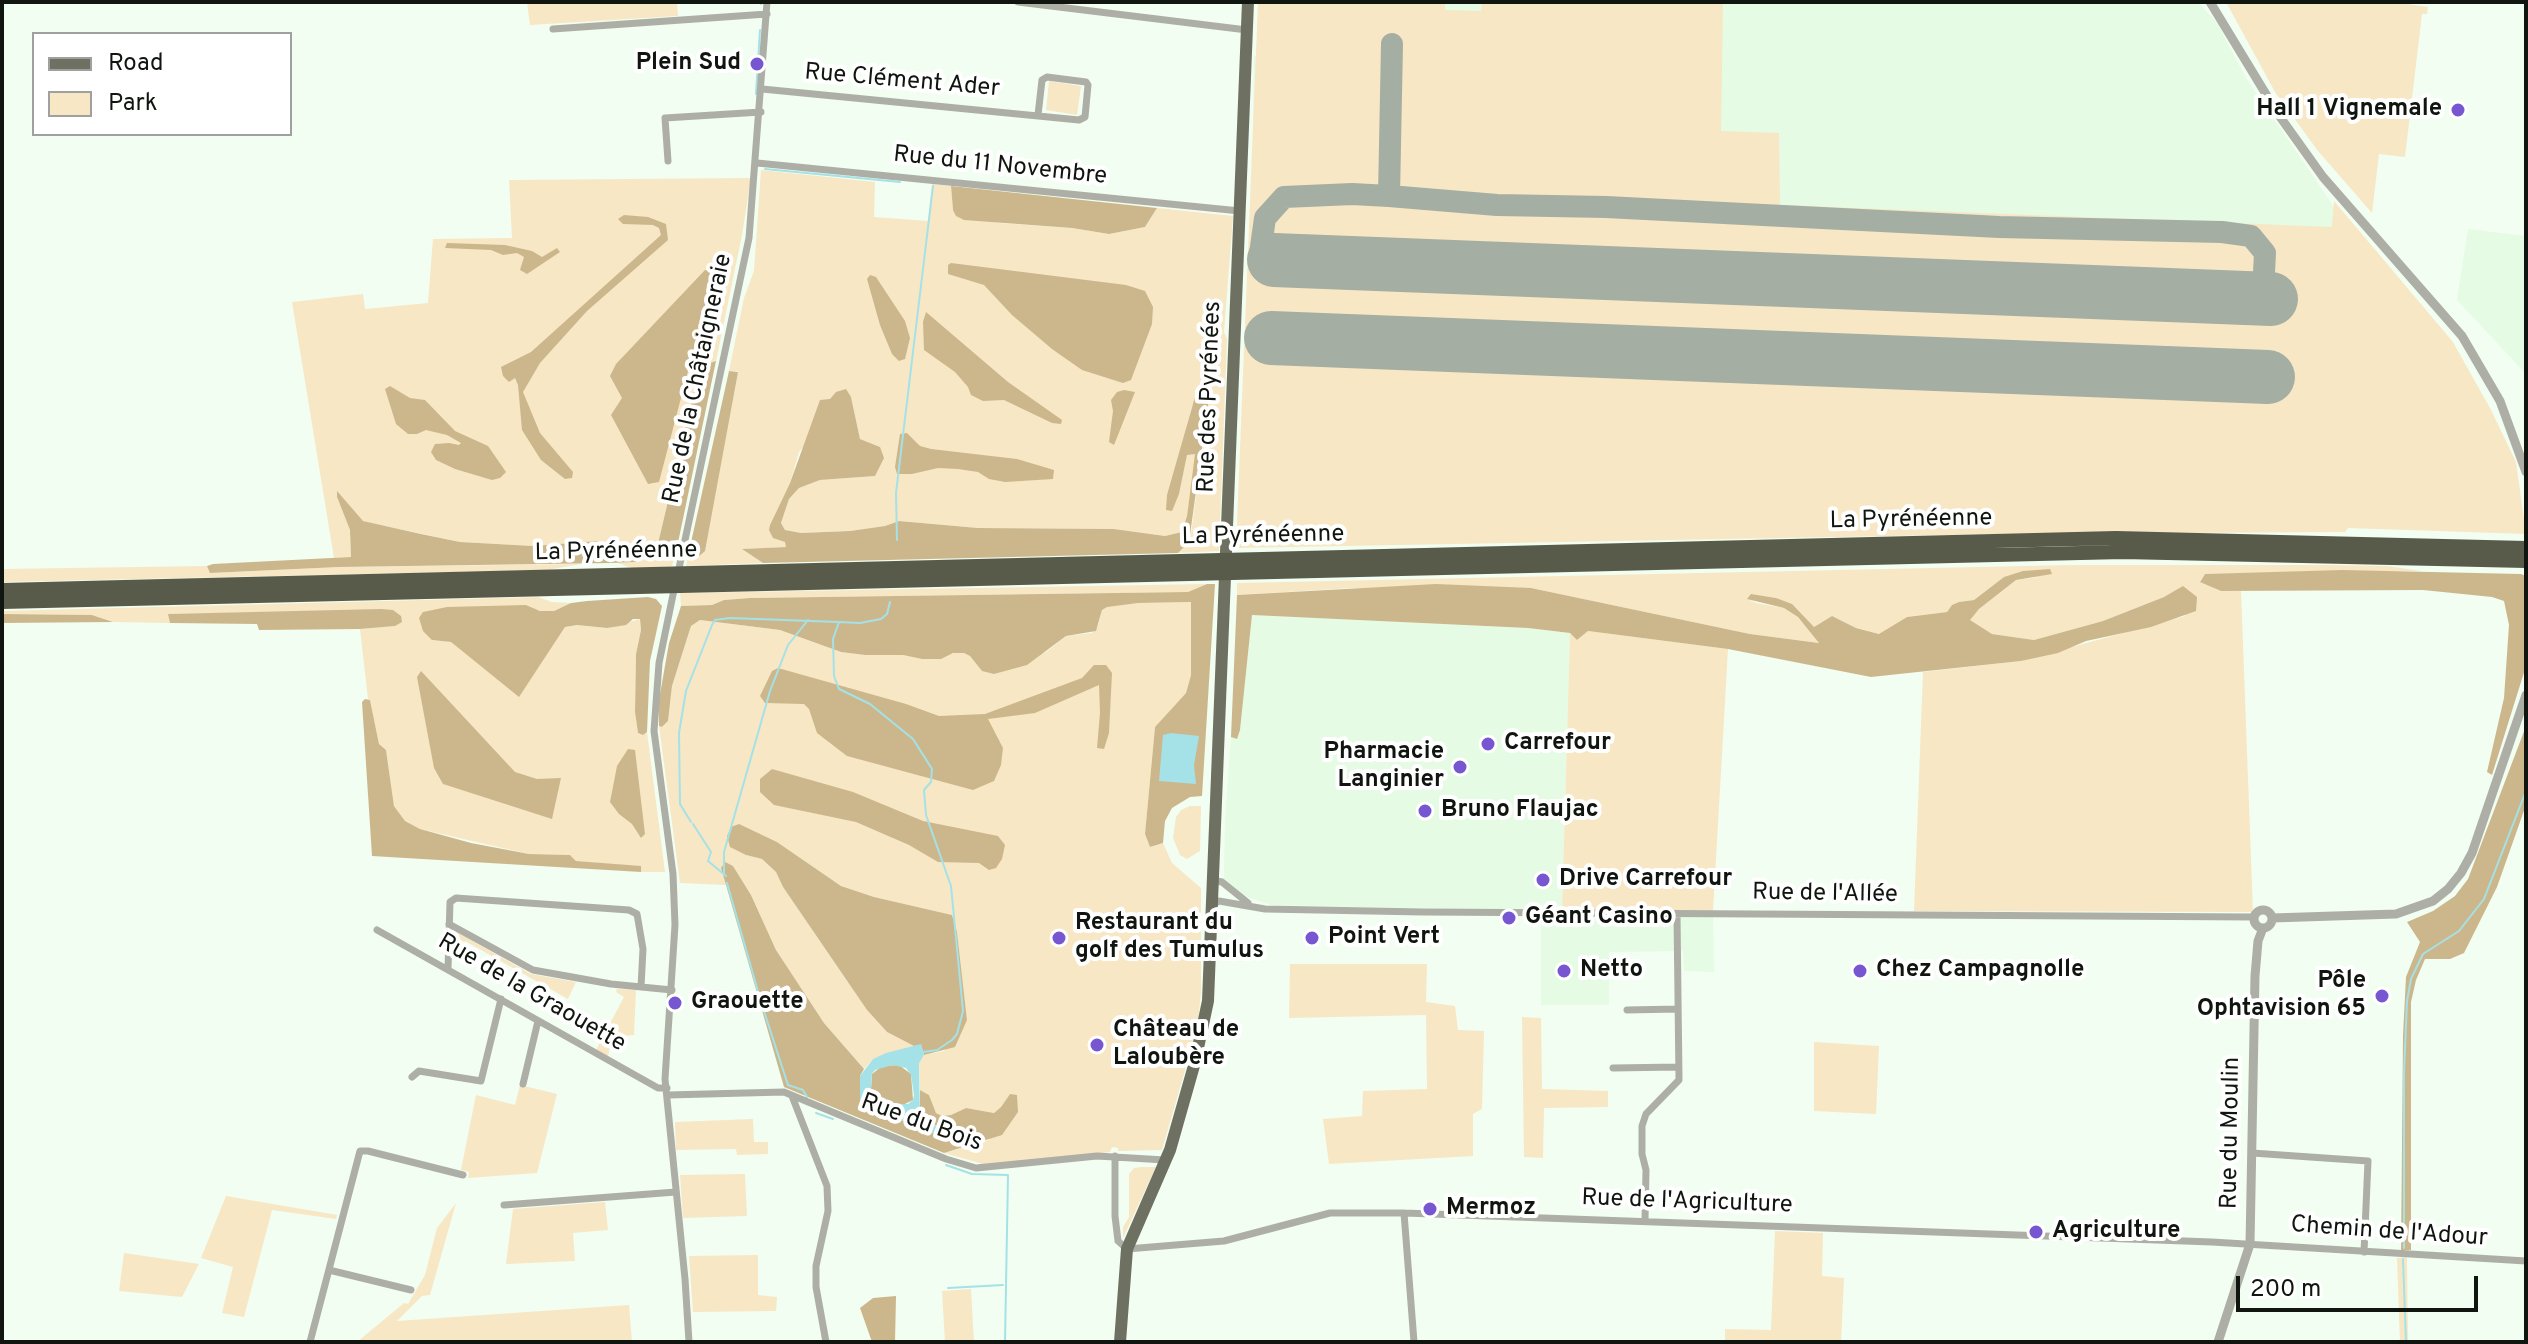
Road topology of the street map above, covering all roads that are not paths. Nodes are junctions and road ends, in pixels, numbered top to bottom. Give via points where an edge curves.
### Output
1 (767, 2) edge
2 (1018, 2) edge
3 (1248, 2) edge
4 (2215, 5) edge
5 (767, 14) junction
6 (553, 29) dead end
7 (1247, 30) junction
8 (762, 89) junction
9 (761, 112) junction
10 (1038, 115) junction
11 (668, 161) dead end
12 (757, 163) junction
13 (1240, 211) junction
14 (2526, 472) edge
15 (2526, 548) edge
16 (2526, 561) edge
17 (1256, 566) junction
18 (1197, 567) junction
19 (2, 590) edge
20 (2, 602) edge
21 (2526, 695) edge
22 (1213, 884) junction
23 (1232, 902) junction
24 (1212, 905) junction
25 (1253, 907) junction
26 (1677, 914) junction
27 (2254, 917) junction
28 (2272, 918) junction
29 (449, 924) junction
30 (2263, 928) junction
31 (377, 930) dead end
32 (448, 969) junction
33 (641, 987) junction
34 (672, 990) junction
35 (501, 999) junction
36 (1678, 1009) junction
37 (1627, 1010) dead end
38 (538, 1021) junction
39 (1678, 1067) junction
40 (1613, 1068) dead end
41 (412, 1077) dead end
42 (523, 1084) dead end
43 (667, 1092) junction
44 (792, 1096) junction
45 (2252, 1153) junction
46 (1115, 1156) junction
47 (1165, 1160) junction
48 (463, 1175) dead end
49 (676, 1192) junction
50 (504, 1205) dead end
51 (1404, 1213) junction
52 (1645, 1221) junction
53 (2250, 1244) junction
54 (1127, 1249) junction
55 (2364, 1252) junction
56 (2526, 1261) edge
57 (329, 1270) junction
58 (411, 1290) dead end
59 (310, 1342) edge
60 (689, 1342) edge
61 (826, 1342) edge
62 (1120, 1342) edge
63 (1414, 1342) edge
64 (2218, 1342) edge

1 - 5 street, Rue de la Châtaigneraie
2 - 7 street
3 - 7 main road, Rue des Pyrénées
4 - 14 street via 2278,114 2323,177 2462,336 2500,401
5 - 6 street
5 - 8 street, Rue de la Châtaigneraie
7 - 13 main road, Rue des Pyrénées
8 - 9 street, Rue de la Châtaigneraie
8 - 10 street, Rue Clément Ader
9 - 11 street via 665,118
9 - 12 street, Rue de la Châtaigneraie
10 - 10 street, Rue Clément Ader via 1085,117 1088,85 1047,77 1042,80
12 - 13 street, Rue du 11 Novembre
12 - 34 street, Rue de la Châtaigneraie via 749,238 659,663 654,731 673,874
13 - 22 main road, Rue des Pyrénées
15 - 17 highway, La Pyrénéenne via 2116,538
16 - 17 highway, La Pyrénéenne via 2123,552
17 - 18 highway, La Pyrénéenne
18 - 19 highway, La Pyrénéenne
18 - 20 highway, La Pyrénéenne
21 - 28 street via 2472,853 2448,889 2433,901 2396,914
22 - 23 street, Rue de l'Allée
22 - 24 main road, Rue des Pyrénées
22 - 25 street via 1222,882
23 - 24 street, Rue de l'Allée
23 - 25 street, Rue de l'Allée
24 - 47 main road, Rue des Pyrénées via 1204,1026
25 - 26 street, Rue de l'Allée
26 - 27 street, Rue de l'Allée
26 - 36 street
27 - 28 street via 2264,910
27 - 30 street
28 - 30 street
29 - 32 street
29 - 33 street via 533,970
29 - 33 street via 450,902 456,898 634,911 643,949
30 - 45 street, Rue du Moulin via 2256,952
31 - 32 street, Rue de la Graouette
32 - 35 street, Rue de la Graouette
33 - 34 street
34 - 43 street, Rue de la Châtaigneraie
35 - 38 street, Rue de la Graouette
35 - 41 street via 481,1081 419,1071
36 - 37 street
36 - 39 street
38 - 42 street
38 - 43 street, Rue de la Graouette
39 - 40 street
39 - 52 street via 1676,1085 1646,1114 1642,1126
43 - 44 street, Rue du Bois
43 - 49 street, Rue de la Châtaigneraie
44 - 46 street, Rue du Bois via 976,1168
44 - 61 street via 829,1199 816,1266
45 - 53 street, Rue du Moulin
45 - 55 street via 2368,1161
46 - 47 street, Rue du Bois
46 - 54 street via 1118,1241
47 - 54 main road, Rue des Pyrénées
48 - 57 street via 360,1151
49 - 50 street
49 - 60 street, Rue de la Châtaigneraie
51 - 52 street, Rue de l'Agriculture
51 - 54 street, Rue de l'Agriculture via 1330,1213 1224,1241
51 - 63 street
52 - 53 street, Rue de l'Agriculture
53 - 55 street, Chemin de l'Adour
53 - 64 street, Rue du Moulin
54 - 62 main road, Rue des Pyrénées
55 - 56 street, Chemin de l'Adour
57 - 58 street
57 - 59 street

